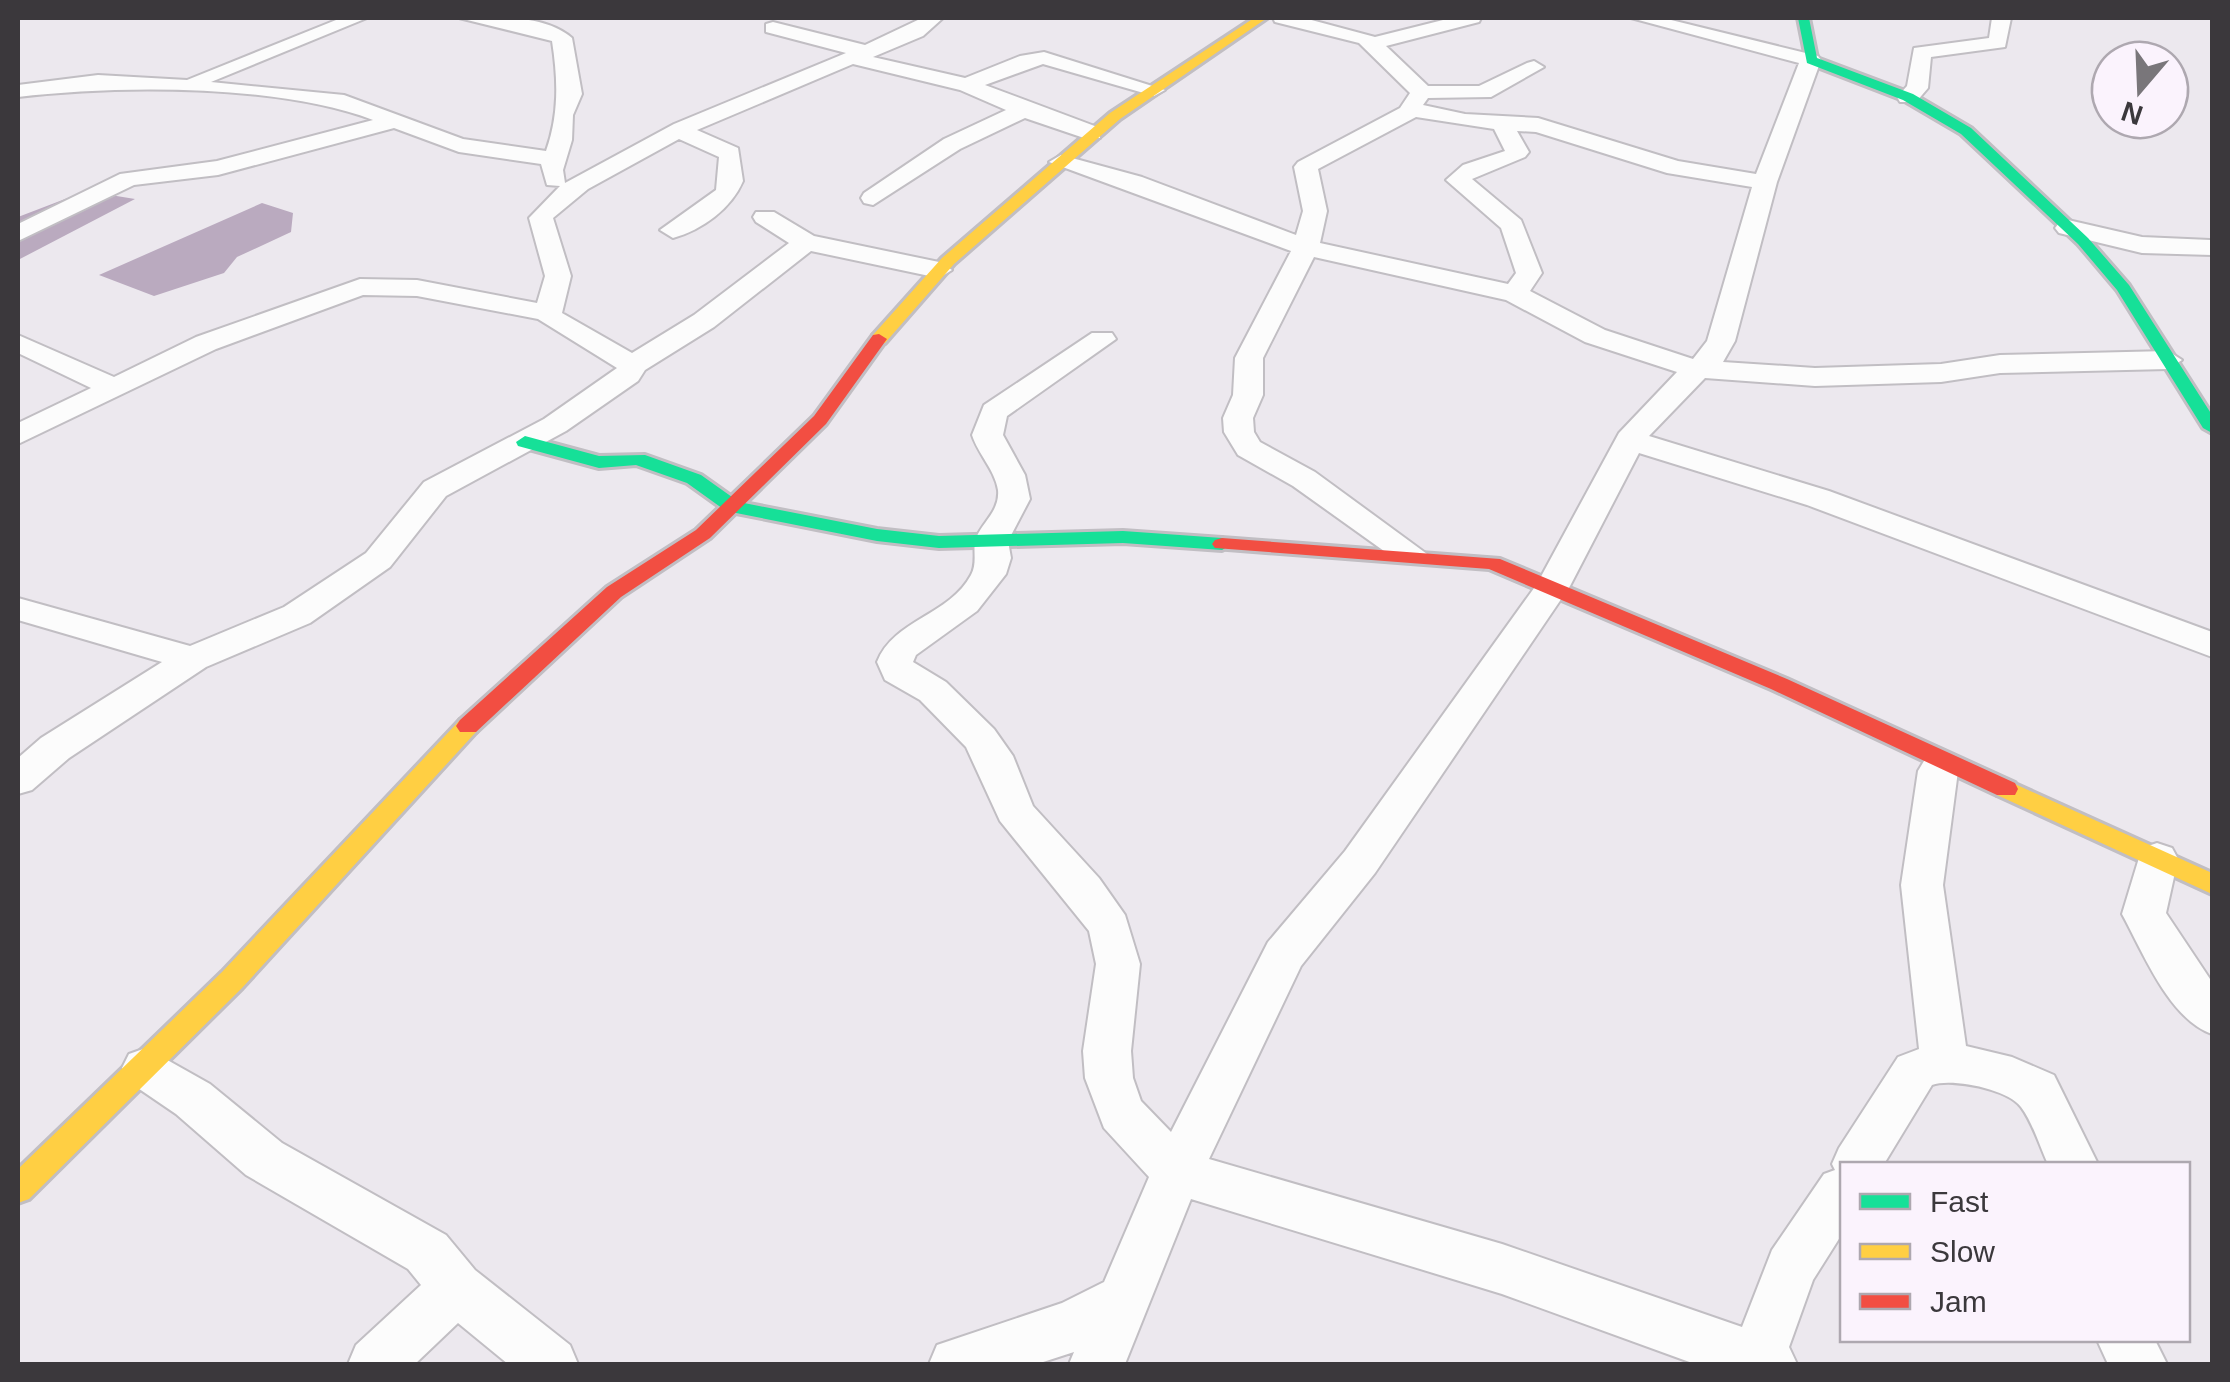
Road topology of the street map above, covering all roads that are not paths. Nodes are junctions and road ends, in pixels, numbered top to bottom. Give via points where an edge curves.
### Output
1 (357, 18) edge
2 (469, 18) edge
3 (934, 18) edge
4 (1261, 18) edge
5 (1282, 18) edge
6 (1472, 18) edge
7 (1640, 18) edge
8 (1803, 18) edge
9 (2002, 18) edge
10 (544, 22) edge
11 (773, 28) dead end
12 (1371, 44) junction
13 (859, 55) junction
14 (1811, 60) junction
15 (1534, 67) dead end
16 (38, 68) dead end
17 (98, 81) junction
18 (967, 85) junction
19 (181, 87) junction
20 (1154, 90) junction
21 (18, 91) edge
22 (1908, 96) junction
23 (1417, 101) junction
24 (1024, 110) junction
25 (1501, 121) junction
26 (394, 122) junction
27 (678, 130) junction
28 (1092, 133) junction
29 (554, 158) junction
30 (1061, 162) junction
31 (1765, 182) junction
32 (568, 191) junction
33 (872, 198) dead end
34 (765, 216) dead end
35 (2068, 228) junction
36 (673, 230) dead end
37 (18, 234) edge
38 (806, 242) junction
39 (1306, 248) junction
40 (2211, 248) edge
41 (939, 270) junction
42 (2123, 288) junction
43 (1515, 294) junction
44 (548, 312) junction
45 (1102, 339) dead end
46 (18, 343) edge
47 (2168, 360) junction
48 (633, 365) junction
49 (1696, 369) junction
50 (111, 386) junction
51 (2212, 428) edge
52 (18, 435) edge
53 (1630, 440) junction
54 (525, 442) junction
55 (733, 507) junction
56 (991, 541) junction
57 (1410, 554) junction
58 (1553, 586) junction
59 (18, 609) edge
60 (2212, 644) edge
61 (193, 659) junction
62 (1938, 771) dead end
63 (18, 780) edge
64 (2157, 859) junction
65 (2212, 884) edge
66 (2212, 1014) edge
67 (1944, 1061) junction
68 (146, 1068) junction
69 (1857, 1162) edge
70 (2072, 1162) edge
71 (1178, 1172) junction
72 (18, 1190) edge
73 (1840, 1193) edge
74 (456, 1288) junction
75 (1124, 1300) junction
76 (2125, 1342) edge
77 (1763, 1362) edge
78 (376, 1364) edge
79 (550, 1364) edge
80 (957, 1364) edge
81 (1097, 1364) edge
82 (2139, 1364) edge

1 - 19 street
2 - 10 street
3 - 13 street
4 - 20 street
5 - 12 street
6 - 12 street
7 - 14 street
8 - 14 street
9 - 22 street via 1998,44 1920,52 1918,88
10 - 29 street via 562,38 571,81
11 - 13 street
12 - 23 street
13 - 18 street
13 - 27 street
14 - 22 street
14 - 31 street
15 - 23 street via 1483,92
16 - 17 street
17 - 19 street
17 - 21 street
18 - 20 street via 1044,58
18 - 24 street
19 - 26 street via 300,94
20 - 28 street
22 - 35 street via 1966,130
23 - 25 street via 1466,121
23 - 39 street via 1306,167 1316,210
24 - 28 street
24 - 33 street via 941,150
25 - 31 street via 1570,133 1675,168
25 - 43 street via 1517,152 1458,180 1512,225 1528,272
26 - 29 street via 459,145
26 - 37 street via 218,168 128,179
27 - 32 street
27 - 36 street via 730,154 734,177 724,198
28 - 30 street
29 - 32 street via 555,181
30 - 39 street via 1134,182
30 - 41 street
31 - 49 street via 1721,341
32 - 44 street via 541,218 558,276
34 - 38 street
35 - 40 street via 2142,244
35 - 42 street
38 - 41 street
38 - 48 street via 704,321
39 - 43 street
39 - 57 street via 1249,358 1239,432 1249,448
40 - 42 street via 2161,257 2127,276
41 - 55 street via 820,420
42 - 47 street
43 - 49 street via 1595,336
44 - 48 street
44 - 50 street via 372,284 264,320
45 - 56 street via 986,423 986,436 1014,490
46 - 50 street
47 - 49 street via 1830,377
47 - 51 street
48 - 54 street via 618,384
49 - 53 street
50 - 52 street
53 - 58 street
53 - 60 street via 1818,498
54 - 55 street via 599,462 638,459 694,479
54 - 61 street via 435,489 378,560 298,615
55 - 56 street via 892,537
55 - 68 street via 614,592 496,696
56 - 57 street via 1122,536
56 - 71 street via 998,557 990,575 900,650 895,662 980,738 1014,812 1110,927 1118,964 1109,1078 1121,1113
57 - 58 street via 1493,563
58 - 64 street
58 - 71 street via 1360,862 1284,955
59 - 61 street
61 - 63 street via 55,748
62 - 67 street via 1922,885
64 - 65 street
64 - 66 street via 2144,914
67 - 69 street via 1914,1072
67 - 70 street via 2037,1090
68 - 72 street
68 - 74 street via 264,1159 427,1252
71 - 75 street
71 - 77 street via 1502,1268
73 - 77 street via 1792,1268
74 - 78 street
74 - 79 street
75 - 80 street via 1072,1326
75 - 81 street
76 - 82 street

